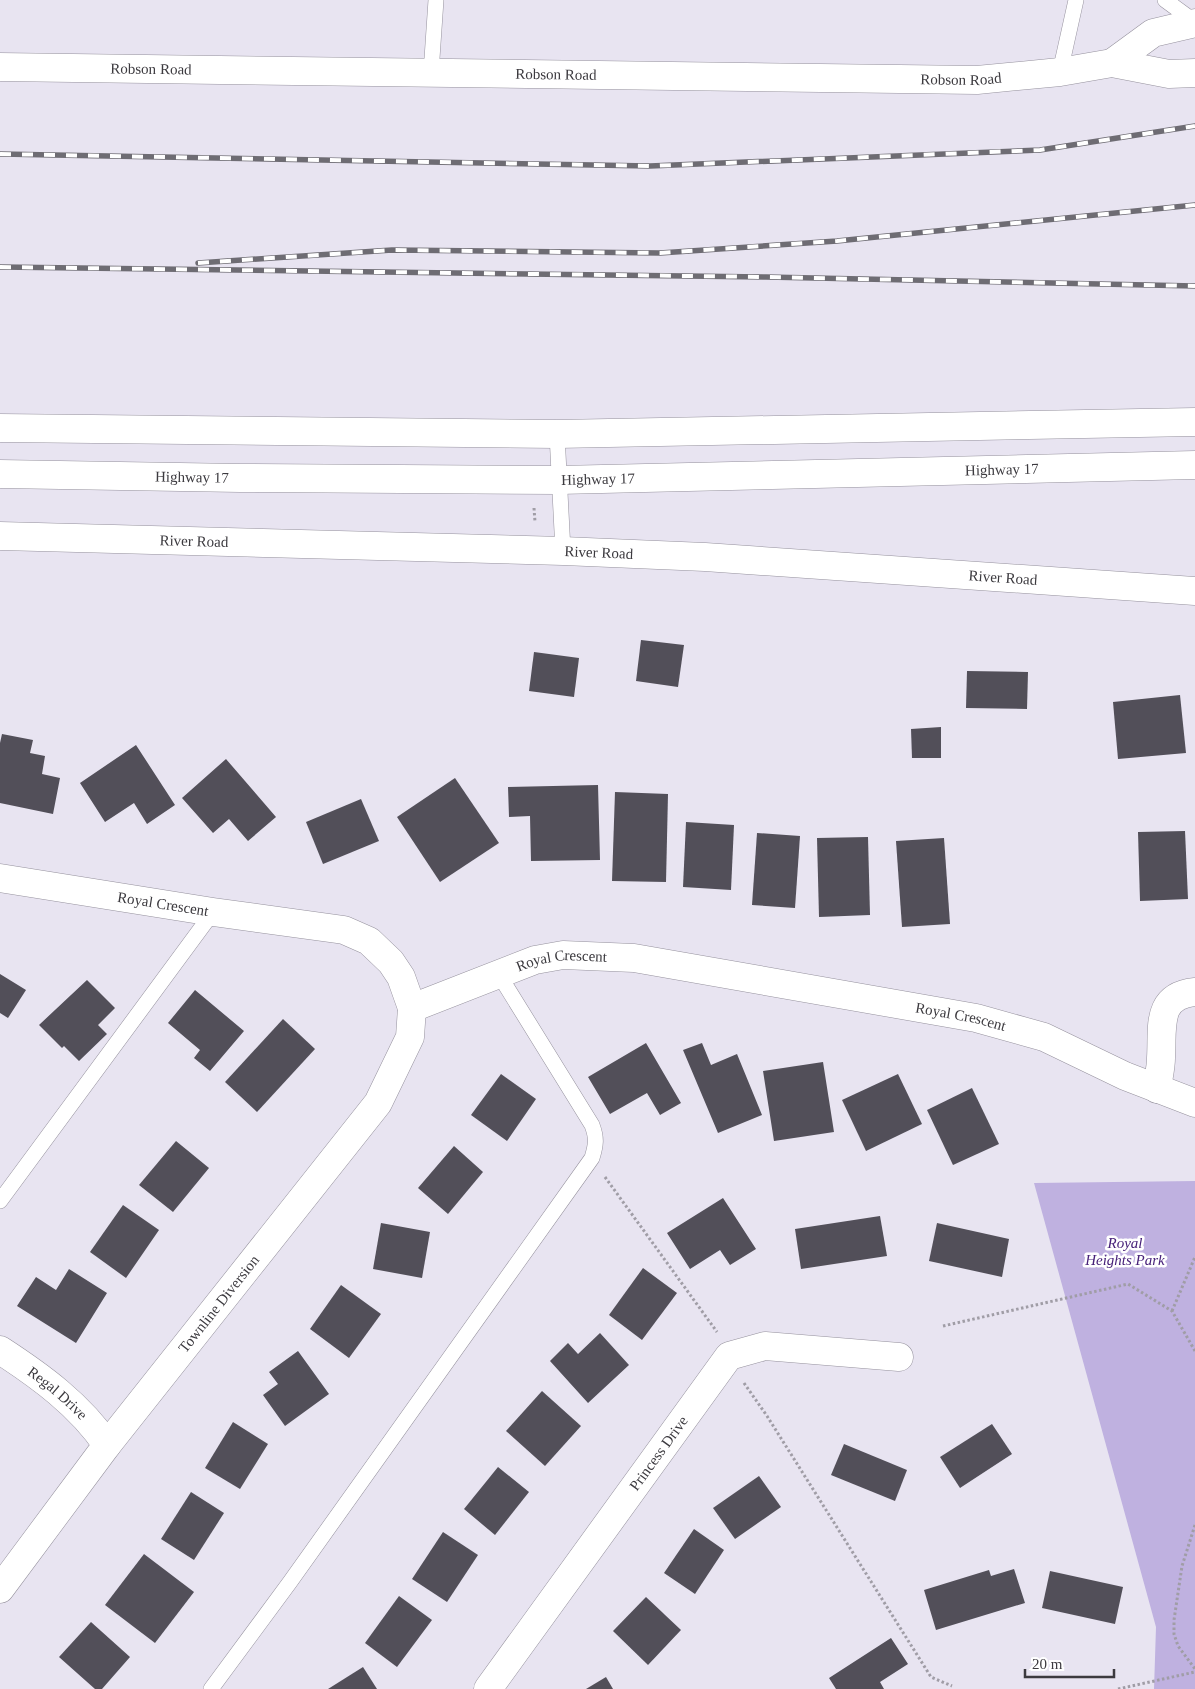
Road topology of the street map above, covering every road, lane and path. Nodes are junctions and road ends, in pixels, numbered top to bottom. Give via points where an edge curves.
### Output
1 (436, 0) edge
2 (1076, 0) edge
3 (1165, 0) edge
4 (1195, 22) edge
5 (1112, 63) junction
6 (0, 67) edge
7 (1060, 72) junction
8 (431, 73) junction
9 (1195, 73) edge
10 (1195, 422) edge
11 (0, 428) edge
12 (557, 434) junction
13 (1195, 465) edge
14 (0, 474) edge
15 (531, 480) junction
16 (559, 480) junction
17 (0, 536) edge
18 (550, 551) junction
19 (1195, 591) edge
20 (0, 878) edge
21 (213, 912) junction
22 (498, 973) junction
23 (1195, 992) edge
24 (412, 1008) junction
25 (1157, 1089) junction
26 (1195, 1103) edge
27 (601, 1170) dead end
28 (0, 1201) edge
29 (1195, 1257) edge
30 (1172, 1311) junction
31 (943, 1326) dead end
32 (718, 1334) dead end
33 (0, 1350) edge
34 (1195, 1351) edge
35 (898, 1357) dead end
36 (740, 1378) dead end
37 (106, 1445) junction
38 (1195, 1525) edge
39 (0, 1589) edge
40 (1195, 1670) edge
41 (952, 1686) dead end
42 (211, 1689) edge
43 (488, 1689) edge
44 (1118, 1689) edge

1 - 8 lane
2 - 7 lane
3 - 4 lane
4 - 5 main road, Robson Road via 1153,32
5 - 7 main road, Robson Road
5 - 9 main road, Robson Road via 1169,74
6 - 8 main road, Robson Road
7 - 8 main road, Robson Road via 977,80
10 - 12 main road
11 - 12 main road
12 - 16 lane
13 - 16 main road, Highway 17
14 - 15 main road, Highway 17
15 - 16 main road, Highway 17
15 - 18 path
16 - 18 lane
17 - 18 main road, River Road
18 - 19 main road, River Road via 776,561
20 - 21 main road, Royal Crescent
21 - 24 main road, Royal Crescent via 357,934 391,962 401,977
21 - 28 lane
22 - 24 main road, Royal Crescent
22 - 25 main road, Royal Crescent via 535,960 563,955 654,961 976,1018 1044,1037
22 - 42 lane via 592,1125 596,1146 592,1158
23 - 25 main road via 1183,993 1167,1004 1161,1024
24 - 37 main road, Townline Diversion via 410,1036 378,1103
25 - 26 main road, Royal Crescent
27 - 32 path
29 - 30 path
30 - 31 path via 1128,1284
30 - 34 path
33 - 37 main road, Regal Drive via 70,1402
35 - 43 main road, Princess Drive via 765,1346 729,1356
36 - 41 path via 931,1677
37 - 39 main road, Townline Diversion
38 - 40 path via 1182,1566 1174,1620 1178,1646
40 - 44 path

